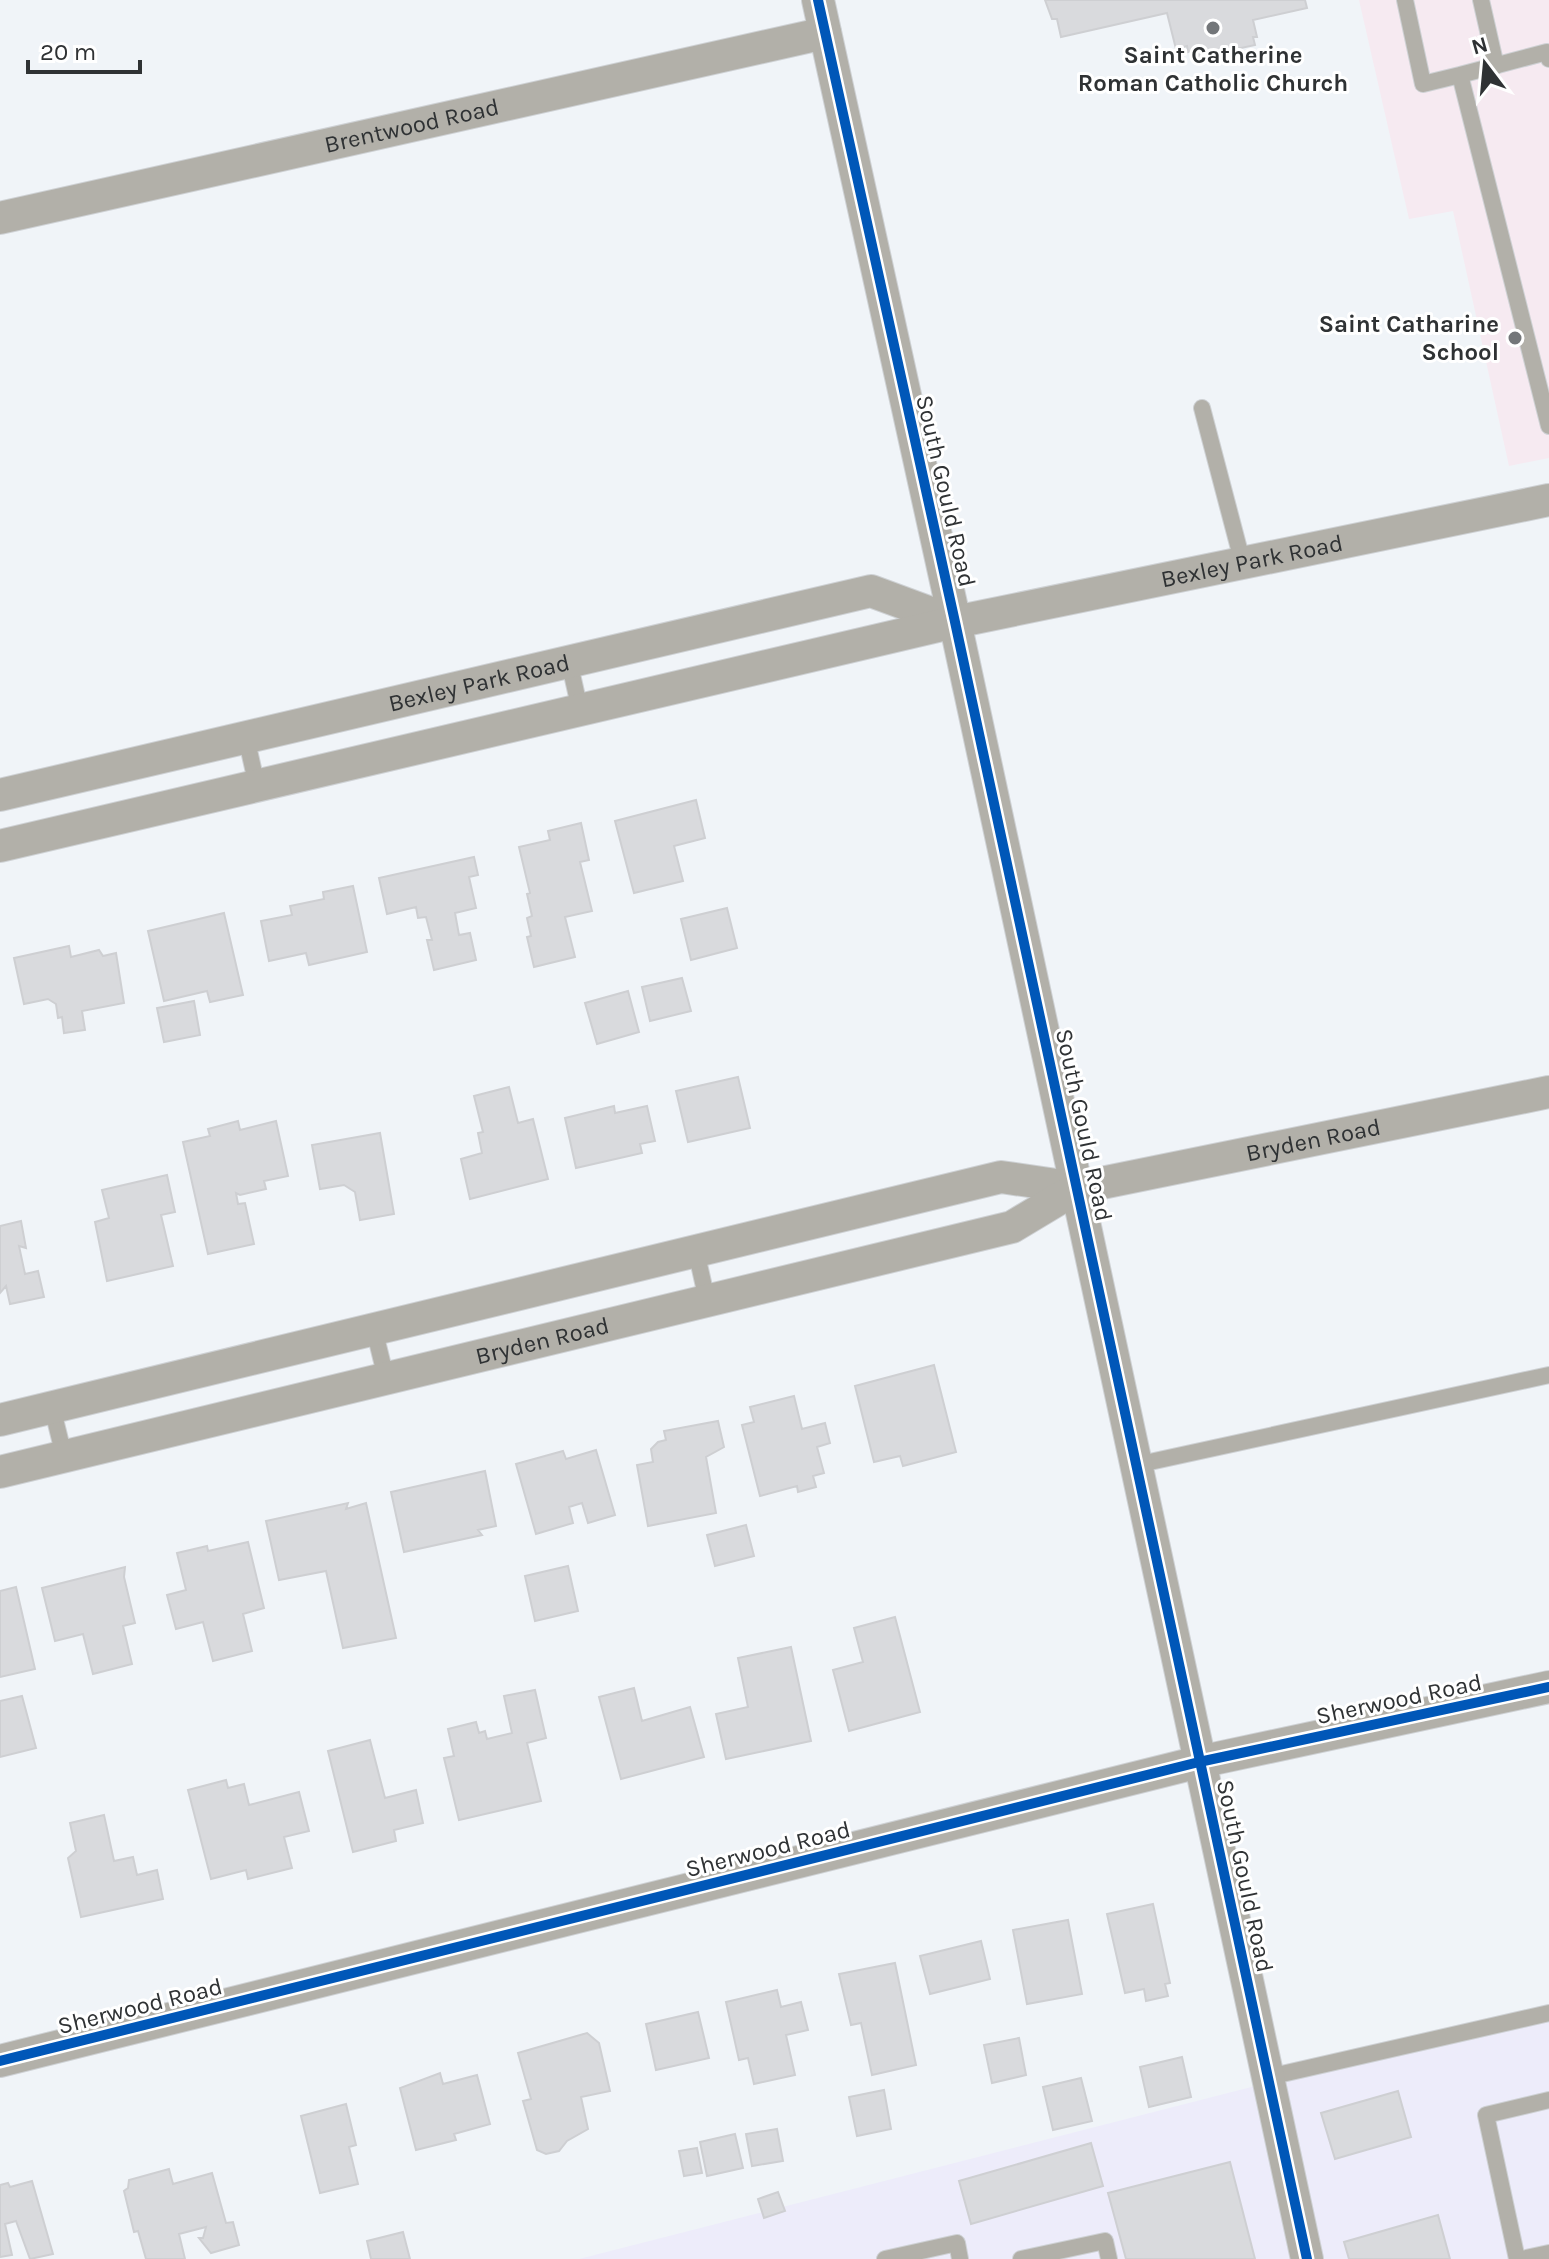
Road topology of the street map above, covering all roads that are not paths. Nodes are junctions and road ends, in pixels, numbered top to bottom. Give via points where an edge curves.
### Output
1 (818, 0) edge
2 (1405, 0) edge
3 (1481, 0) edge
4 (825, 33) junction
5 (1549, 59) edge
6 (1496, 66) junction
7 (1460, 75) junction
8 (0, 218) edge
9 (1202, 408) dead end
10 (1549, 426) edge
11 (1549, 500) edge
12 (1243, 564) junction
13 (955, 622) junction
14 (569, 661) junction
15 (580, 710) junction
16 (246, 737) junction
17 (257, 786) junction
18 (0, 795) edge
19 (0, 846) edge
20 (1549, 1092) edge
21 (1077, 1188) junction
22 (696, 1251) junction
23 (707, 1300) junction
24 (374, 1329) junction
25 (1549, 1375) edge
26 (386, 1378) junction
27 (52, 1407) junction
28 (0, 1420) edge
29 (64, 1456) junction
30 (1136, 1465) junction
31 (0, 1472) edge
32 (1549, 1687) edge
33 (1199, 1762) junction
34 (1549, 2013) edge
35 (0, 2061) edge
36 (1269, 2077) junction
37 (1549, 2100) edge
38 (1549, 2253) edge
39 (885, 2259) edge
40 (960, 2259) edge
41 (1021, 2259) edge
42 (1109, 2259) edge
43 (1307, 2259) edge
44 (1520, 2259) edge

1 - 4 street, South Gould Road
2 - 7 lane via 1423,84
3 - 6 lane
4 - 8 street, Brentwood Road
4 - 13 street, South Gould Road
5 - 6 lane via 1547,52
6 - 7 lane
7 - 10 lane
9 - 12 lane
11 - 12 street, Bexley Park Road
12 - 13 street, Bexley Park Road
13 - 14 street, Bexley Park Road via 871,591
13 - 15 street, Bexley Park Road
13 - 21 street, South Gould Road
14 - 15 lane
14 - 16 street, Bexley Park Road
15 - 17 street, Bexley Park Road
16 - 17 lane
16 - 18 street, Bexley Park Road
17 - 19 street, Bexley Park Road
20 - 21 street, Bryden Road
21 - 22 street, Bryden Road via 1001,1177
21 - 23 street, Bryden Road via 1012,1227
21 - 30 street, South Gould Road
22 - 23 lane
22 - 24 street, Bryden Road
23 - 26 street, Bryden Road
24 - 26 lane
24 - 27 street, Bryden Road
25 - 30 lane
26 - 29 street, Bryden Road
27 - 28 street, Bryden Road
27 - 29 lane
29 - 31 street, Bryden Road
30 - 33 street, South Gould Road
32 - 33 street, Sherwood Road
33 - 35 street, Sherwood Road
33 - 36 street, South Gould Road
34 - 36 lane
36 - 43 street, South Gould Road
37 - 44 lane via 1486,2115
38 - 44 lane
39 - 40 lane via 957,2243
41 - 42 lane via 1105,2241

